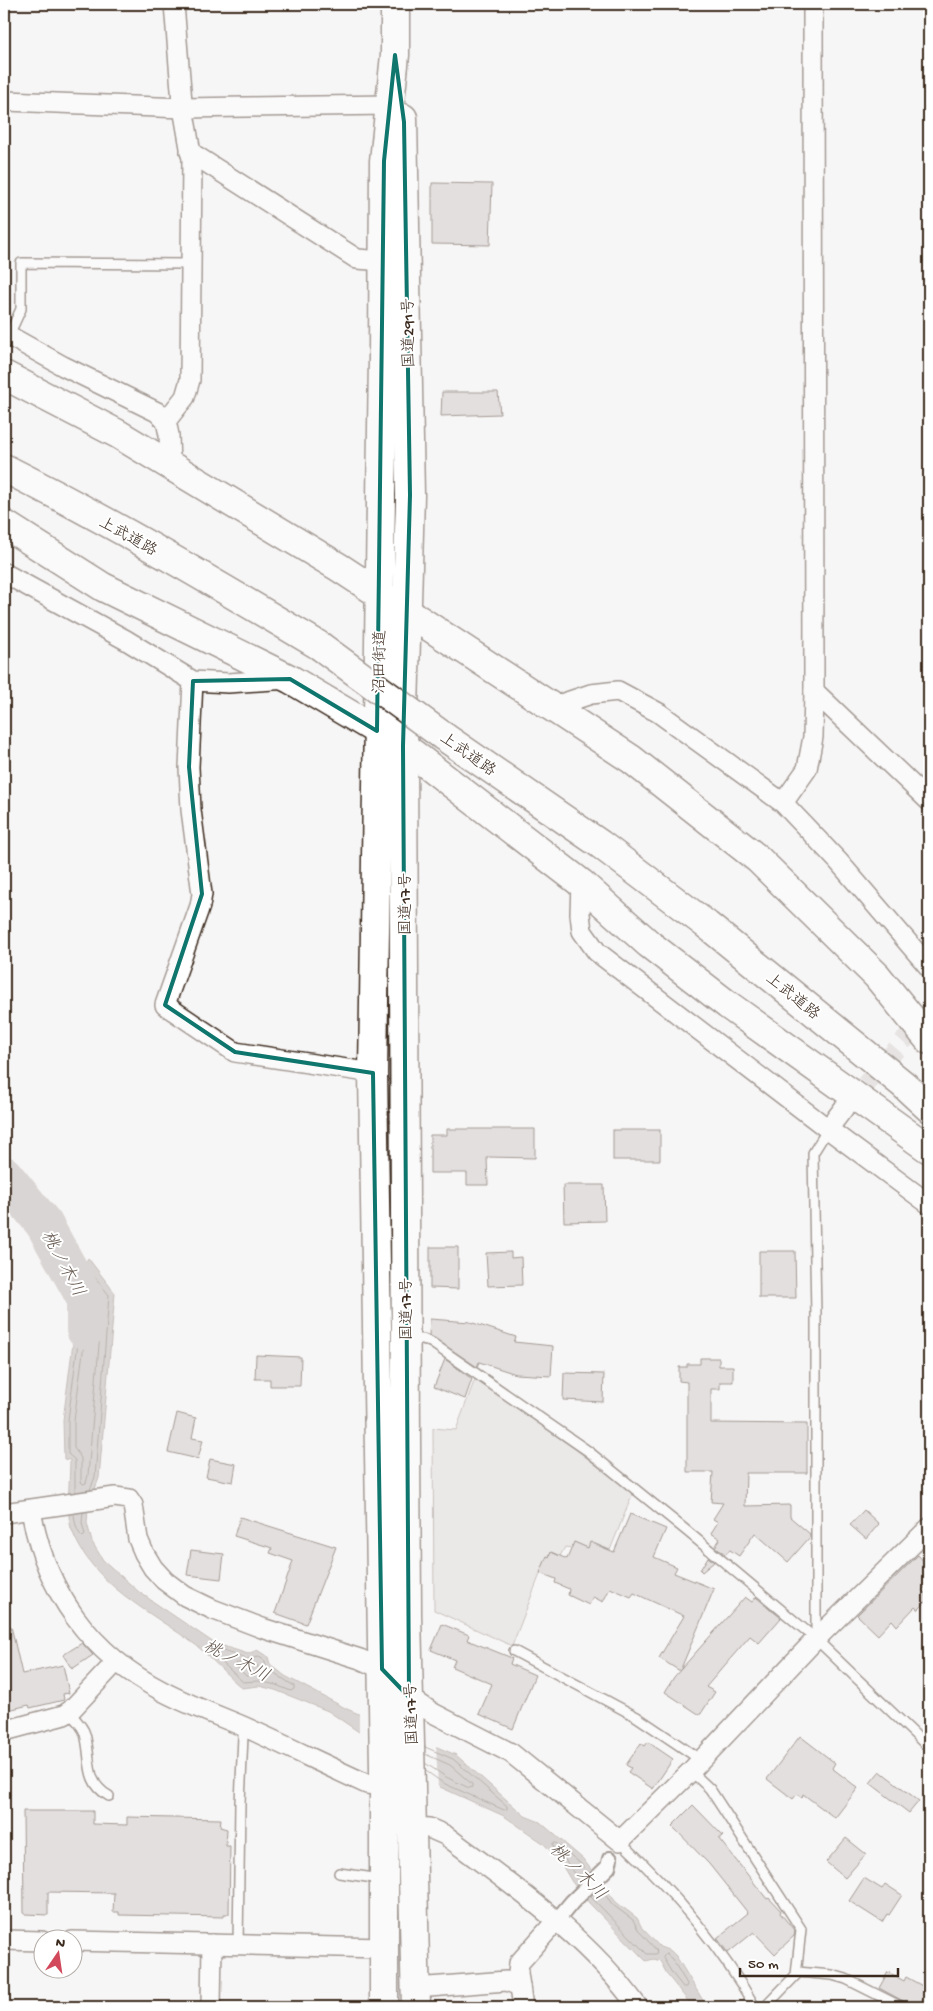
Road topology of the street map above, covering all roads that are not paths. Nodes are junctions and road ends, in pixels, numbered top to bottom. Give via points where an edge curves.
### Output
1 (174, 4) edge
2 (395, 4) edge
3 (813, 4) edge
4 (395, 55) junction
5 (6, 101) dead end
6 (390, 105) junction
7 (183, 108) junction
8 (190, 152) junction
9 (384, 261) junction
10 (190, 264) junction
11 (6, 334) edge
12 (4, 375) edge
13 (166, 421) junction
14 (170, 467) junction
15 (4, 468) edge
16 (4, 524) edge
17 (4, 573) edge
18 (380, 593) junction
19 (407, 611) junction
20 (290, 679) junction
21 (193, 681) junction
22 (814, 691) junction
23 (552, 707) junction
24 (377, 731) junction
25 (403, 746) junction
26 (929, 801) edge
27 (783, 803) junction
28 (582, 883) junction
29 (929, 967) edge
30 (929, 1040) edge
31 (373, 1073) junction
32 (844, 1108) tunnel mouth
33 (929, 1109) edge
34 (828, 1128) junction
35 (929, 1149) edge
36 (929, 1204) edge
37 (405, 1339) junction
38 (31, 1510) junction
39 (4, 1514) edge
40 (929, 1528) edge
41 (816, 1639) junction
42 (514, 1651) dead end
43 (116, 1662) junction
44 (382, 1669) junction
45 (410, 1697) junction
46 (69, 1712) junction
47 (247, 1728) junction
48 (4, 1731) edge
49 (929, 1748) edge
50 (696, 1765) junction
51 (384, 1777) junction
52 (109, 1796) dead end
53 (412, 1827) junction
54 (620, 1841) junction
55 (609, 1863) dead end
56 (338, 1872) dead end
57 (384, 1879) junction
58 (557, 1920) junction
59 (4, 1940) edge
60 (32, 1940) edge
61 (82, 1941) edge
62 (212, 1944) junction
63 (238, 1945) junction
64 (384, 1948) junction
65 (797, 1972) junction
66 (520, 1986) junction
67 (416, 1998) edge
68 (211, 2007) edge
69 (384, 2007) edge
70 (523, 2007) edge
71 (638, 2007) edge
72 (755, 2007) edge
73 (765, 2007) edge
74 (902, 2007) edge

1 - 7 street
2 - 4 highway, 国道291号
3 - 22 street
4 - 6 highway, 国道291号
4 - 19 highway, 国道291号 via 404,132 410,495
5 - 7 street
6 - 7 street
6 - 9 highway, 国道291号 via 384,161
7 - 8 street
8 - 9 street via 357,259
8 - 10 street
9 - 18 highway, 国道291号
10 - 11 lane via 21,263 21,309
10 - 13 street via 190,380 186,397
11 - 13 street via 157,412
12 - 14 highway via 118,434
13 - 14 street
14 - 18 highway
15 - 33 highway, 上武道路, bridge via 201,574 320,646 600,844 692,914 904,1085
16 - 20 highway via 103,587
17 - 21 street
18 - 19 highway
18 - 24 highway, 沼田街道
19 - 23 highway
19 - 25 highway, 国道17号
20 - 21 street via 228,683
20 - 24 highway
21 - 31 street via 189,767 202,894 165,1005 235,1052
22 - 26 street
22 - 27 street via 813,737 807,769
23 - 27 street via 591,694 618,691 659,713
23 - 30 highway via 631,759 758,859 876,976
24 - 25 highway
24 - 31 highway, 国道17号
25 - 28 highway
25 - 37 highway, 国道17号
27 - 29 street via 838,861
28 - 34 street via 582,931 597,952
28 - 35 highway via 649,944 720,999
31 - 44 highway, 国道17号
32 - 34 street
34 - 36 street
34 - 41 lane via 813,1153
37 - 41 lane via 416,1338 432,1343 581,1446
37 - 45 highway, 国道17号
38 - 39 street
38 - 43 street via 38,1543 53,1582 91,1636
38 - 44 street via 115,1497 129,1499 144,1553 165,1581 185,1596 262,1628
40 - 41 street
41 - 49 lane
41 - 50 street
42 - 50 lane via 637,1717
43 - 46 street
43 - 47 street via 163,1692
44 - 45 street
44 - 51 highway, 国道17号
45 - 53 highway, 国道17号
45 - 54 street via 433,1714 511,1753
46 - 48 street
46 - 52 lane via 85,1732 94,1783 100,1792
47 - 51 street via 367,1784
47 - 63 lane via 243,1736 241,1765
50 - 54 street
50 - 65 lane via 800,1925
51 - 57 highway, 国道17号
53 - 58 street via 429,1828 445,1835
53 - 67 highway, 国道17号
54 - 72 lane via 686,1908
55 - 58 street
56 - 57 lane
57 - 64 highway, 国道17号
58 - 66 street via 519,1963
58 - 71 street via 615,1976
59 - 60 street
61 - 62 street
62 - 63 street
62 - 68 street
63 - 64 street
64 - 69 highway, 国道17号
65 - 73 lane
65 - 74 lane via 846,1979
66 - 67 street via 506,1981
66 - 70 street

